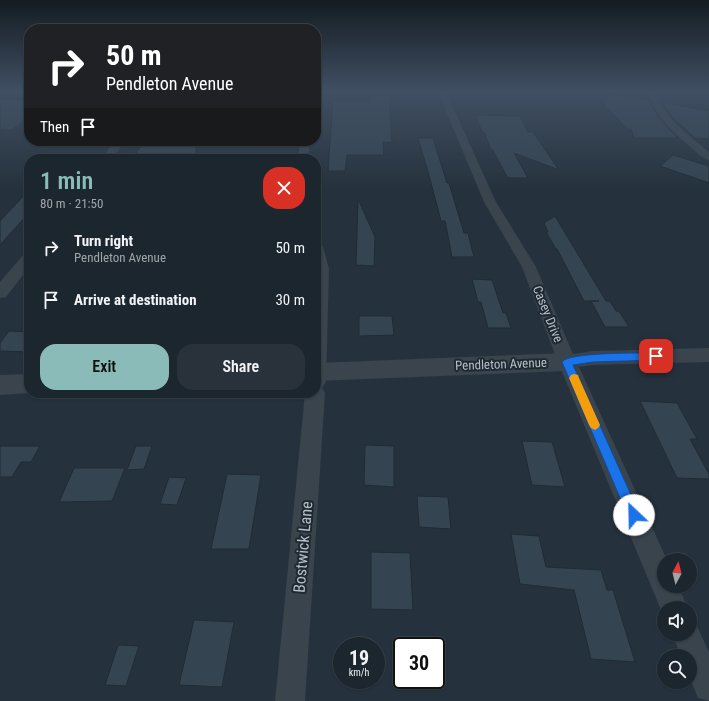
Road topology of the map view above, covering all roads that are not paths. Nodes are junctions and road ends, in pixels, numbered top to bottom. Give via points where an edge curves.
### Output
1 (456, 125) edge
2 (674, 125) edge
3 (116, 146) edge
4 (110, 154) edge
5 (709, 157) edge
6 (24, 263) edge
7 (321, 265) edge
8 (321, 288) edge
9 (0, 293) edge
10 (709, 355) edge
11 (567, 362) junction
12 (321, 380) edge
13 (24, 384) edge
14 (0, 385) edge
15 (315, 398) edge
16 (657, 569) edge
17 (689, 641) edge
18 (709, 687) edge
19 (290, 701) edge

1 - 11 street, Casey Drive via 490,202 529,267
2 - 5 street
3 - 4 street
6 - 9 street
7 - 8 street, Bostwick Lane
10 - 11 street, Pendleton Avenue via 593,358
11 - 12 street, Pendleton Avenue
11 - 16 street, Casey Drive
13 - 14 street
15 - 19 street, Bostwick Lane
17 - 18 street

